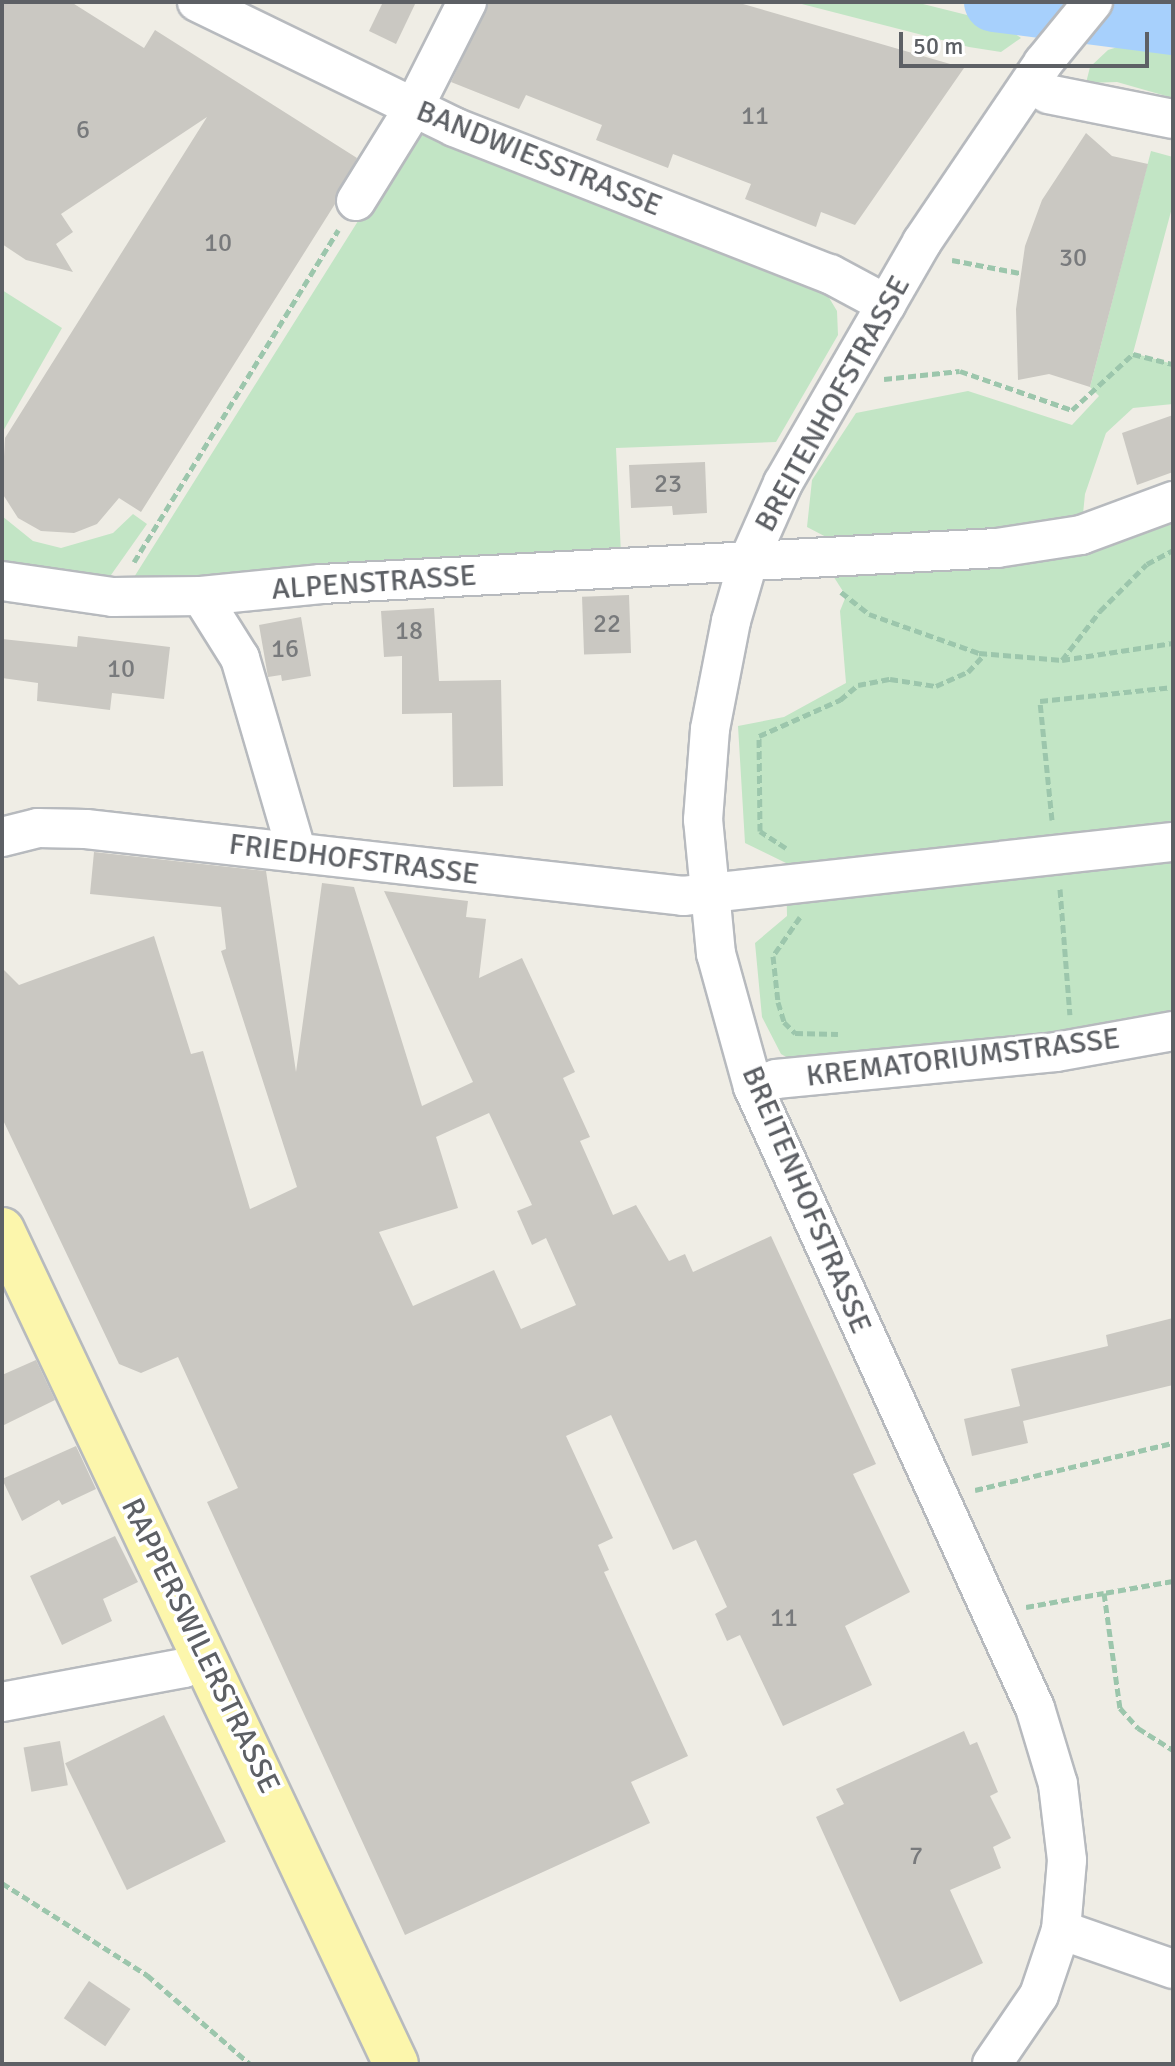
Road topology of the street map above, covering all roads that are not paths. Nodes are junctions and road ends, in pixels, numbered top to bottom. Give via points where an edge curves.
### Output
1 (197, 2) edge
2 (467, 2) edge
3 (1093, 2) edge
4 (1046, 79) junction
5 (413, 109) junction
6 (1173, 119) edge
7 (356, 201) road end
8 (886, 304) junction
9 (1173, 501) edge
10 (748, 562) junction
11 (2, 581) edge
12 (201, 596) junction
13 (2, 837) edge
14 (1173, 842) edge
15 (297, 853) junction
16 (707, 896) junction
17 (1173, 1031) edge
18 (753, 1087) junction
19 (2, 1230) edge
20 (207, 1658) junction
21 (2, 1702) edge
22 (1061, 1930) junction
23 (1173, 1969) edge
24 (396, 2064) edge
25 (992, 2064) edge

1 - 5 street, BANDWIESSTRASSE
2 - 5 street
3 - 4 street, BREITENHOFSTRASSE
4 - 6 street
4 - 8 street, BREITENHOFSTRASSE
5 - 7 street
5 - 8 street, BANDWIESSTRASSE via 830,274
8 - 10 street, BREITENHOFSTRASSE via 783,483
9 - 10 street, ALPENSTRASSE via 1081,535 997,548
10 - 12 street, ALPENSTRASSE via 336,583
10 - 16 street, BREITENHOFSTRASSE via 721,661 710,729 703,820
11 - 12 street, ALPENSTRASSE via 113,597
12 - 15 street via 240,658
13 - 15 street, FRIEDHOFSTRASSE via 38,828 86,829
14 - 16 street, FRIEDHOFSTRASSE
15 - 16 street, FRIEDHOFSTRASSE
16 - 18 street, BREITENHOFSTRASSE via 716,954
17 - 18 street, KREMATORIUMSTRASSE via 1056,1052 776,1079
18 - 22 street, BREITENHOFSTRASSE via 1035,1708 1064,1822
19 - 20 main road, RAPPERSWILERSTRASSE
20 - 21 street via 184,1668
20 - 24 main road, RAPPERSWILERSTRASSE
22 - 23 street
22 - 25 street, BREITENHOFSTRASSE via 1039,1995

